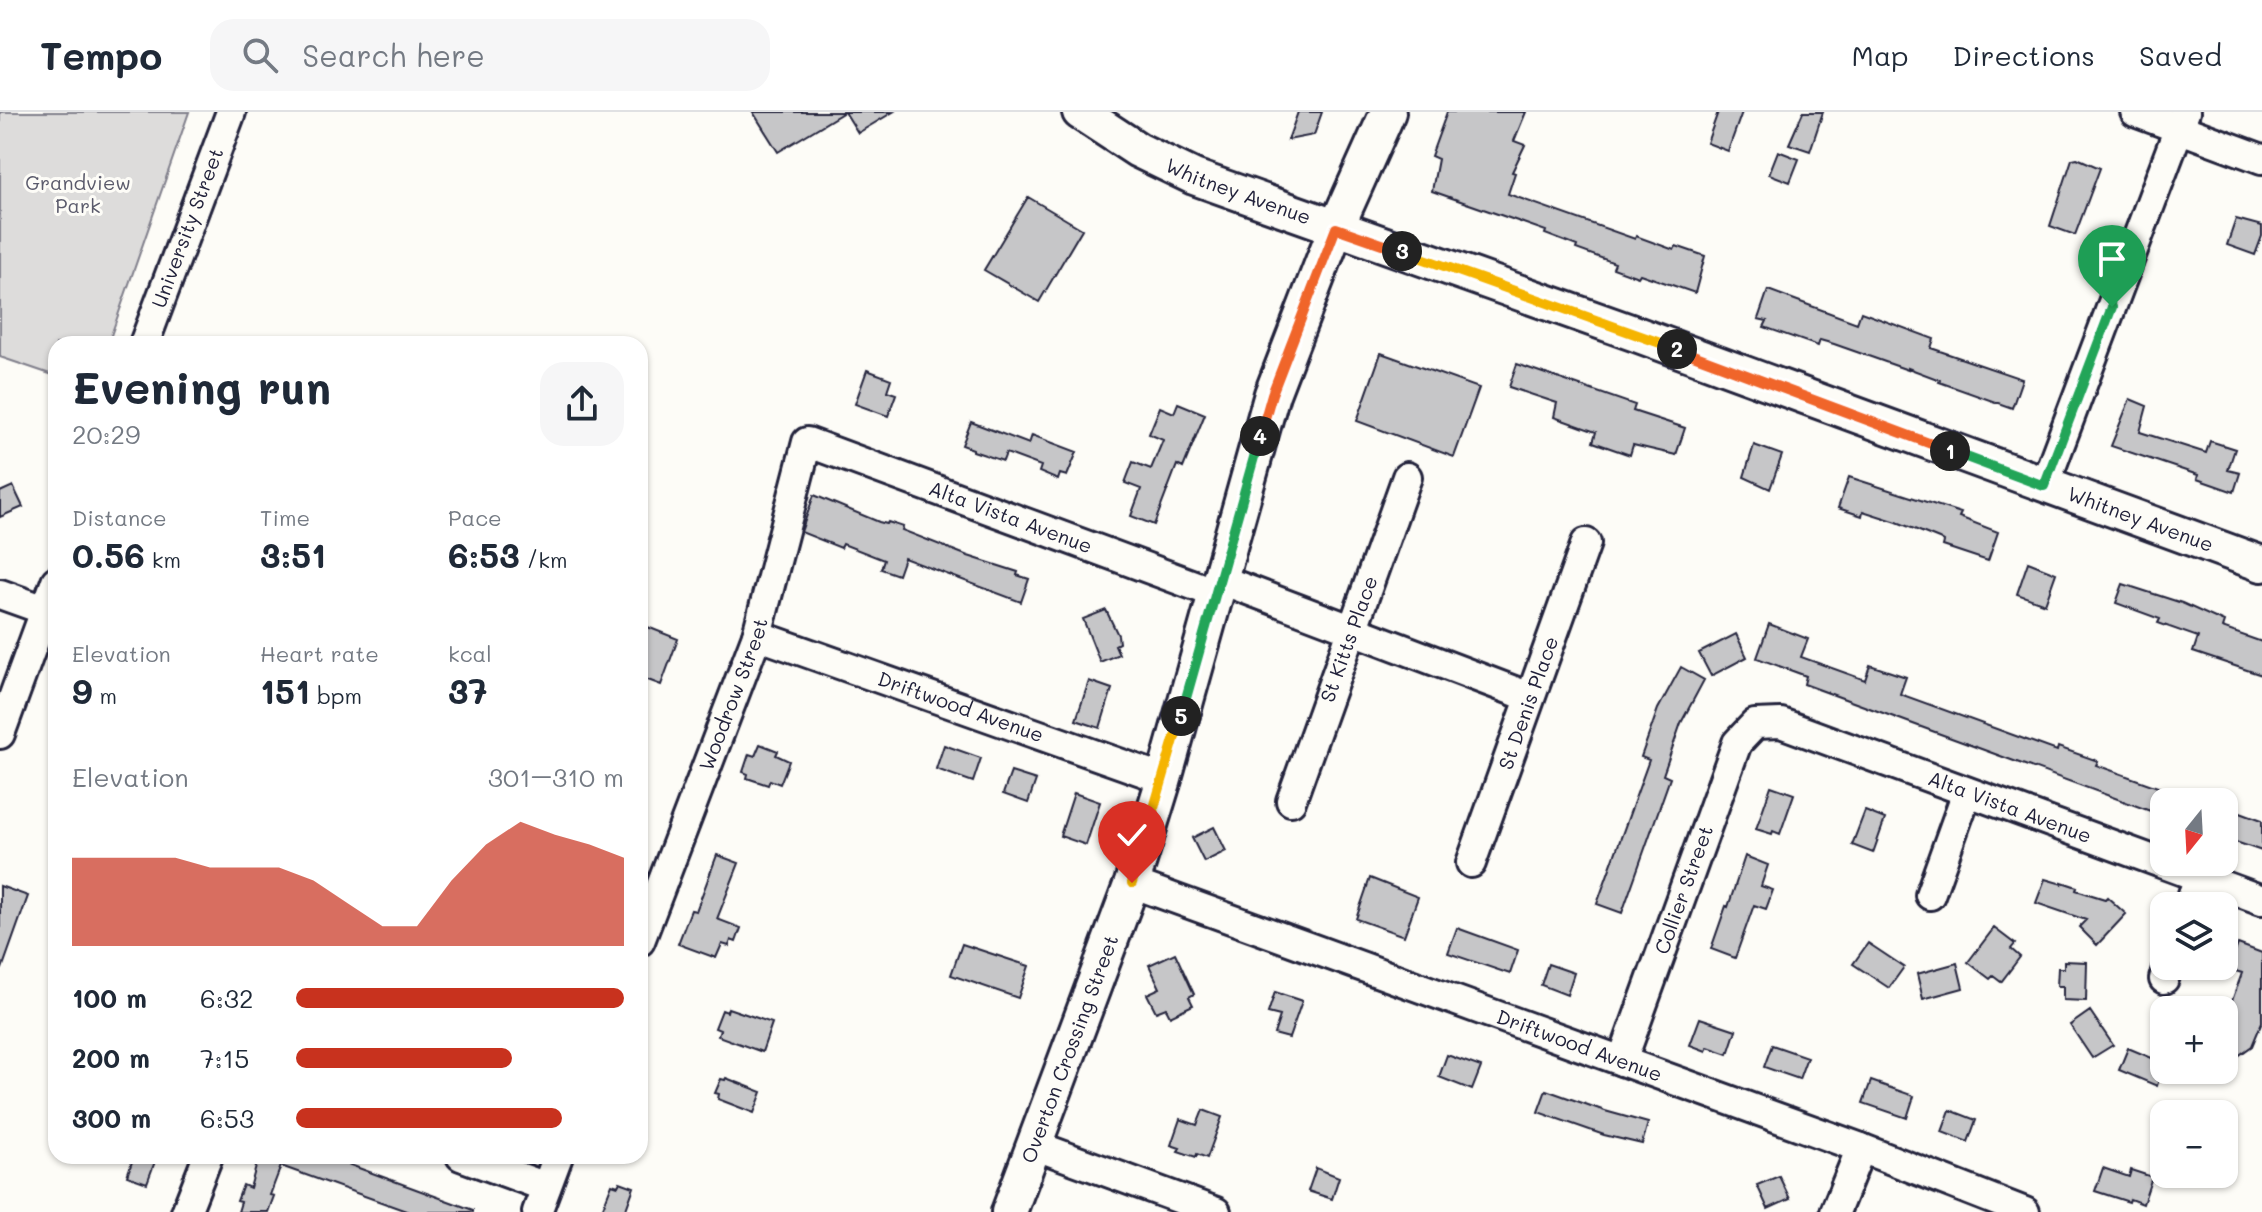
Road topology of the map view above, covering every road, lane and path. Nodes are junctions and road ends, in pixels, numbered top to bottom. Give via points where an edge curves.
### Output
1 (231, 112) edge
2 (1080, 112) edge
3 (1388, 112) edge
4 (2135, 112) edge
5 (2182, 120) edge
6 (2262, 159) edge
7 (1336, 228) junction
8 (147, 336) edge
9 (807, 442) joint
10 (1407, 477) dead end
11 (2044, 486) junction
12 (1586, 543) dead end
13 (2262, 564) edge
14 (1217, 586) junction
15 (0, 594) edge
16 (48, 611) edge
17 (48, 617) edge
18 (1352, 630) junction
19 (757, 635) junction
20 (1530, 697) junction
21 (1755, 724) joint
22 (0, 734) edge
23 (1164, 779) junction
24 (1967, 792) junction
25 (1291, 801) dead end
26 (1471, 863) dead end
27 (2199, 877) junction
28 (1132, 883) junction
29 (2194, 892) edge
30 (1930, 895) dead end
31 (2262, 900) edge
32 (648, 920) edge
33 (1622, 1061) junction
34 (1034, 1145) junction
35 (1861, 1148) junction
36 (205, 1164) edge
37 (476, 1164) edge
38 (555, 1164) edge
39 (541, 1200) edge
40 (186, 1212) edge
41 (1009, 1212) edge
42 (1216, 1212) edge
43 (1835, 1212) edge
44 (2025, 1212) edge

1 - 8 street, University Street
2 - 7 main road, Whitney Avenue via 1138,150 1194,177
3 - 7 main road, Overton Crossing Street
4 - 5 street
5 - 6 street
5 - 11 street
7 - 11 main road, Whitney Avenue
7 - 14 main road, Overton Crossing Street via 1272,394
9 - 14 street, Alta Vista Avenue
9 - 19 street, Woodrow Street
10 - 18 street, St Kitts Place
11 - 13 main road, Whitney Avenue
12 - 20 street, St Denis Place
14 - 18 street, Alta Vista Avenue
14 - 23 main road, Overton Crossing Street
15 - 16 street
17 - 22 street
18 - 20 street, Alta Vista Avenue
18 - 25 street, St Kitts Place
19 - 23 street, Driftwood Avenue
19 - 32 street, Woodrow Street
20 - 26 street, St Denis Place
21 - 24 street, Alta Vista Avenue via 1781,723
21 - 33 street, Collier Street via 1737,743
23 - 28 main road, Overton Crossing Street
24 - 27 street, Alta Vista Avenue
24 - 30 street
27 - 29 street
27 - 31 street, Alta Vista Avenue
28 - 33 street, Driftwood Avenue
28 - 34 main road, Overton Crossing Street
33 - 35 street, Driftwood Avenue
34 - 41 main road, Overton Crossing Street
34 - 42 street
35 - 43 street
35 - 44 street, Driftwood Avenue
36 - 40 street
37 - 39 street
38 - 39 street

